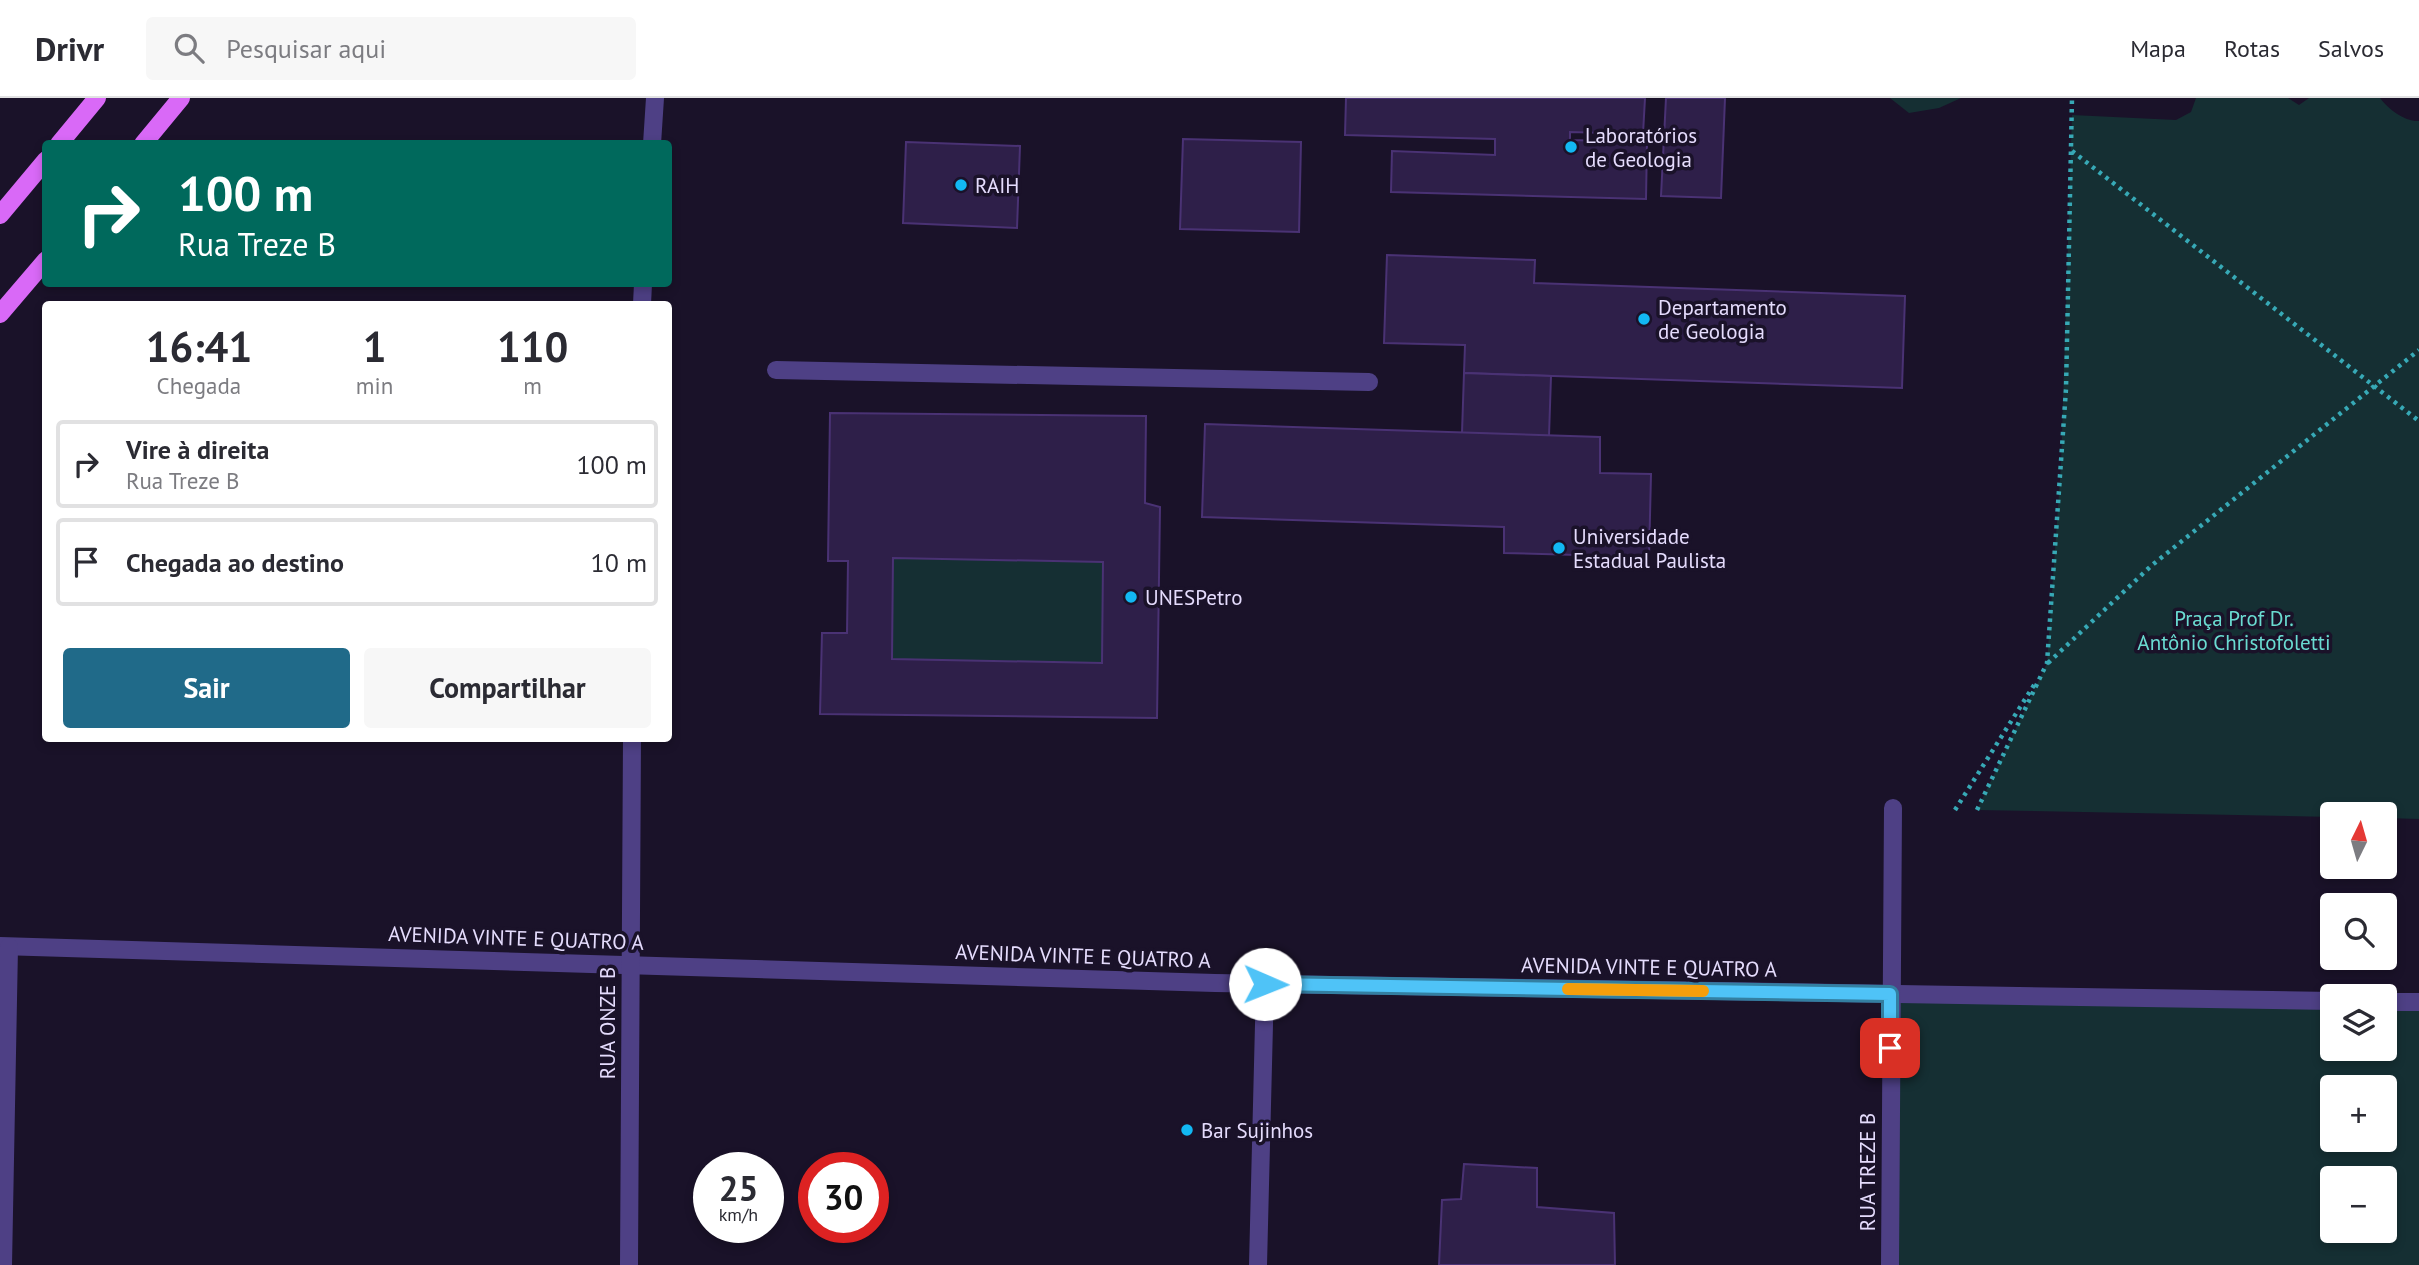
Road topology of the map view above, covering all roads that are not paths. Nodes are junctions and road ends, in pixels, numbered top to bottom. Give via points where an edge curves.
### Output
1 (97, 98) edge
2 (181, 98) edge
3 (655, 98) edge
4 (62, 140) edge
5 (146, 140) edge
6 (652, 140) edge
7 (42, 165) edge
8 (0, 215) edge
9 (42, 265) edge
10 (0, 314) edge
11 (776, 370) dead end
12 (1369, 382) dead end
13 (632, 742) edge
14 (1892, 808) dead end
15 (4, 946) edge
16 (630, 964) junction
17 (1265, 984) junction
18 (1890, 994) junction
19 (2320, 1001) edge
20 (2397, 1002) edge
21 (2419, 1002) edge
22 (3, 1265) edge
23 (629, 1265) edge
24 (1258, 1265) edge
25 (1890, 1265) edge

1 - 4 main road
2 - 5 main road
3 - 6 street
7 - 8 main road
9 - 10 main road
11 - 12 street
13 - 16 street, RUA ONZE B
14 - 18 street, RUA TREZE B
15 - 16 street, AVENIDA VINTE E QUATRO A
15 - 22 street
16 - 17 street, AVENIDA VINTE E QUATRO A
16 - 23 street, RUA ONZE B
17 - 18 street, AVENIDA VINTE E QUATRO A
17 - 24 street
18 - 19 street, AVENIDA VINTE E QUATRO A
18 - 25 street, RUA TREZE B
20 - 21 street

